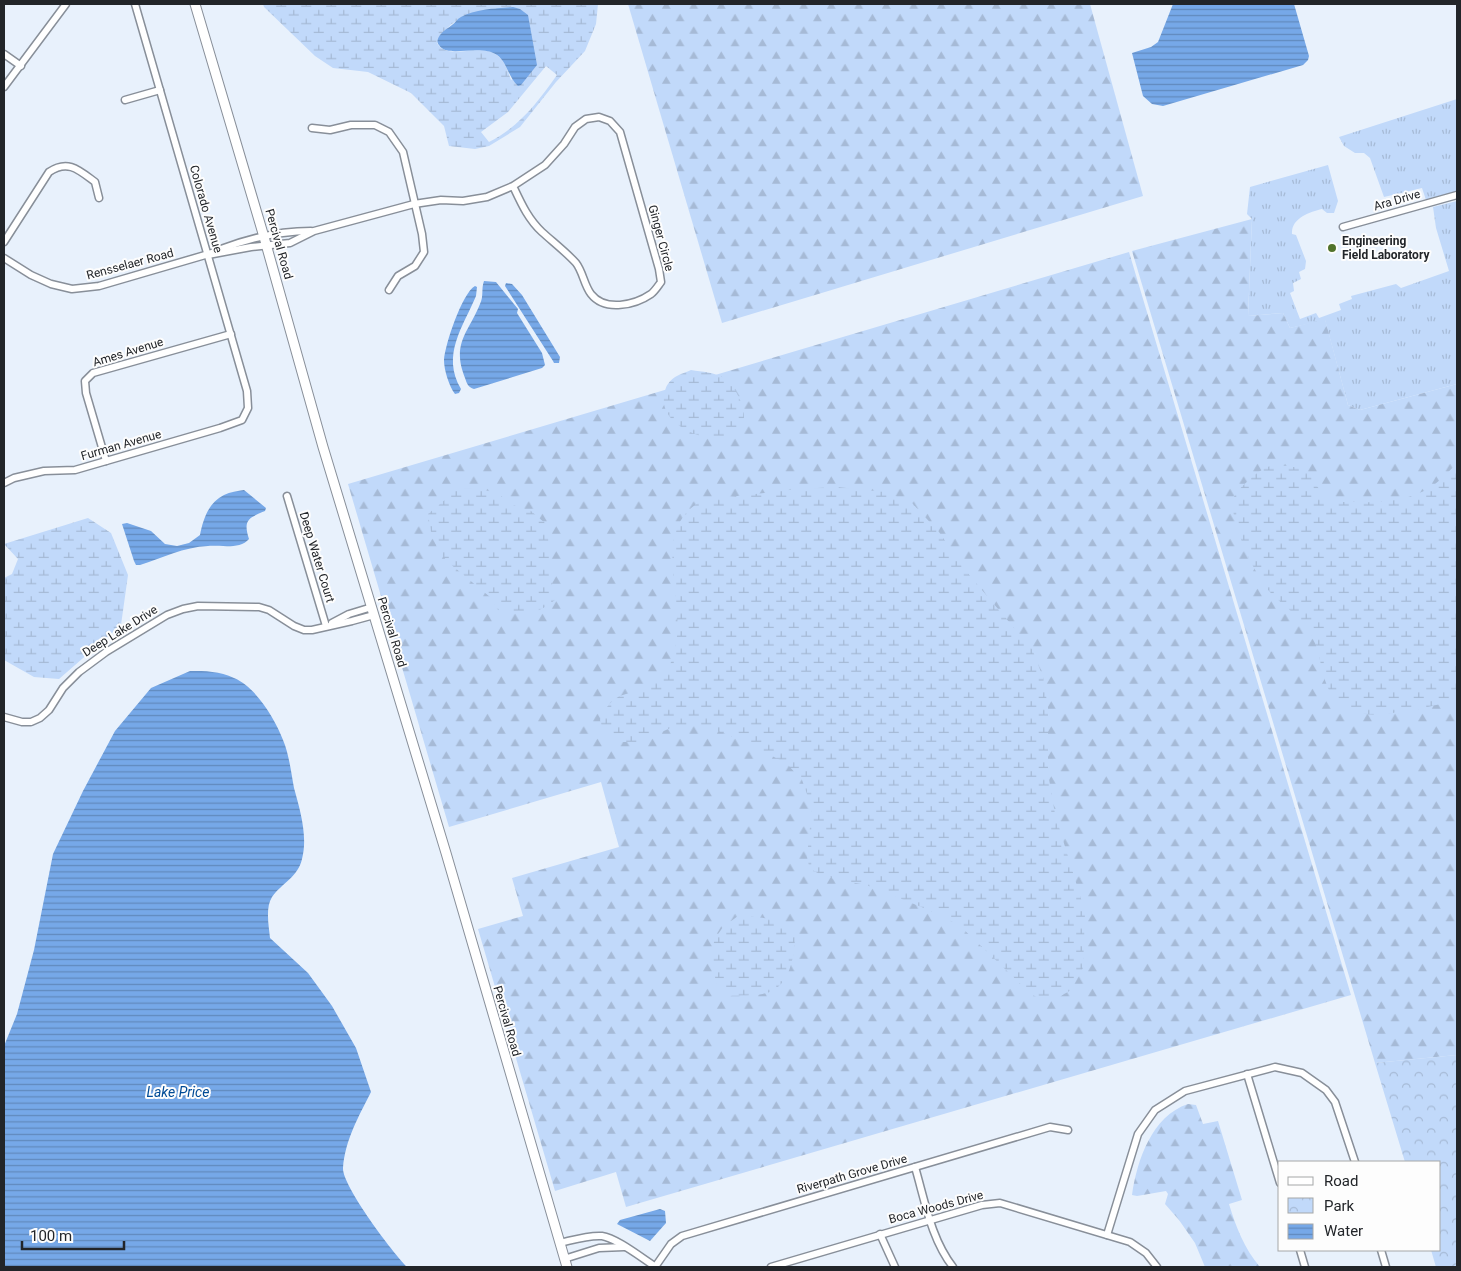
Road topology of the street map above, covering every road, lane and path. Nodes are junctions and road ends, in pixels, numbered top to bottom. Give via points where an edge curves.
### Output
1 (64, 4) edge
2 (134, 4) edge
3 (195, 4) edge
4 (4, 54) edge
5 (21, 66) junction
6 (4, 87) edge
7 (160, 90) junction
8 (125, 100) dead end
9 (312, 128) dead end
10 (513, 186) junction
11 (1457, 195) edge
12 (99, 198) dead end
13 (414, 204) junction
14 (1343, 227) dead end
15 (314, 231) junction
16 (265, 241) junction
17 (4, 242) edge
18 (208, 255) junction
19 (4, 258) edge
20 (389, 290) dead end
21 (231, 334) junction
22 (242, 420) joint
23 (106, 461) junction
24 (4, 483) edge
25 (287, 496) dead end
26 (373, 611) junction
27 (355, 612) junction
28 (357, 620) junction
29 (326, 626) junction
30 (4, 717) edge
31 (1247, 1074) junction
32 (1068, 1130) dead end
33 (1355, 1161) edge
34 (916, 1167) junction
35 (1278, 1176) edge
36 (931, 1220) junction
37 (880, 1234) junction
38 (1107, 1235) junction
39 (560, 1243) junction
40 (626, 1247) junction
41 (1300, 1251) edge
42 (1381, 1251) edge
43 (566, 1263) edge
44 (656, 1267) edge
45 (770, 1267) edge
46 (895, 1267) edge
47 (953, 1267) edge
48 (1157, 1267) edge
49 (1305, 1267) edge
50 (1386, 1267) edge

1 - 5 street
2 - 7 street, Colorado Avenue
3 - 16 street, Percival Road
4 - 5 street
5 - 6 street
7 - 8 street
7 - 18 street, Colorado Avenue
9 - 13 street via 330,130 351,124 375,124 389,132 403,152
10 - 10 street, Ginger Circle via 545,165 586,118 599,117 610,121 620,132 661,282 653,293 620,305 606,305 596,299 577,265 526,213
10 - 13 street via 487,197
11 - 14 street, Ara Drive
12 - 17 street via 95,182 74,167 57,166 48,172
13 - 15 street
13 - 20 street via 424,252 415,266 398,276
15 - 16 street via 291,231
15 - 16 street via 290,243
16 - 18 street, Rensselaer Road
16 - 26 street, Percival Road
18 - 19 street, Rensselaer Road via 99,286 72,290 38,278
18 - 21 street, Colorado Avenue
21 - 22 street, Colorado Avenue via 247,391 248,408
21 - 23 street, Ames Avenue via 93,373 85,381
22 - 23 street, Furman Avenue
23 - 24 street, Furman Avenue via 75,470 44,471
25 - 29 street, Deep Water Court
26 - 27 street, Deep Lake Drive
26 - 28 street, Deep Lake Drive
26 - 39 street, Percival Road
27 - 28 street
27 - 29 street, Deep Lake Drive
28 - 29 street, Deep Lake Drive
29 - 30 street, Deep Lake Drive via 304,630 259,607 198,606 183,609 128,638 79,672 40,718 22,722
31 - 33 street via 1276,1067 1302,1073 1316,1081 1335,1102
31 - 35 street
31 - 38 street via 1185,1091 1155,1110 1138,1134
32 - 34 street, Riverpath Grove Drive via 1050,1127
34 - 36 street
34 - 44 street, Riverpath Grove Drive via 682,1236 671,1244
36 - 37 street, Boca Woods Drive
36 - 38 street, Boca Woods Drive via 1000,1203
36 - 47 street via 944,1256
37 - 45 street, Boca Woods Drive
37 - 46 street
38 - 48 street, Boca Woods Drive via 1130,1242 1146,1253
39 - 40 street via 604,1236
39 - 43 street, Percival Road
40 - 43 street via 599,1248
40 - 44 street
41 - 49 street
42 - 50 street

